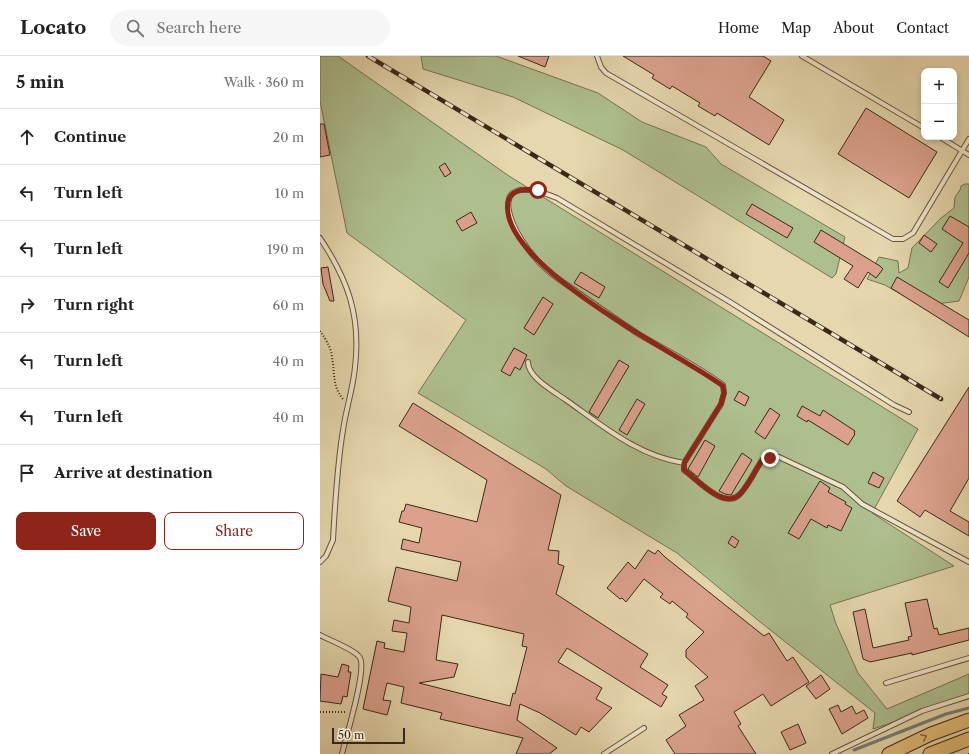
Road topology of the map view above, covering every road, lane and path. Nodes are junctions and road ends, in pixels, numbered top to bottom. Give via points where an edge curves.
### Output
1 (597, 56) edge
2 (802, 56) edge
3 (921, 126) edge
4 (969, 139) edge
5 (945, 140) edge
6 (962, 150) junction
7 (969, 155) edge
8 (320, 238) edge
9 (320, 331) edge
10 (528, 362) dead end
11 (348, 405) junction
12 (909, 412) dead end
13 (684, 463) junction
14 (320, 562) edge
15 (969, 562) edge
16 (320, 635) edge
17 (969, 658) edge
18 (886, 683) dead end
19 (969, 696) edge
20 (320, 712) edge
21 (353, 712) junction
22 (969, 720) edge
23 (644, 728) dead end
24 (969, 739) edge
25 (342, 754) edge
26 (604, 754) edge
27 (832, 754) edge
28 (889, 754) edge
29 (930, 754) edge

1 - 6 lane via 606,73 893,239 903,239 913,233
2 - 3 lane
4 - 6 lane
5 - 6 lane
6 - 7 lane
8 - 11 lane via 347,286 355,322 356,367
9 - 11 path via 332,356 336,391
10 - 13 lane via 533,374 547,387 609,431 657,457
11 - 14 lane via 343,431 334,540
12 - 13 lane via 557,198 538,190 516,191 509,198 507,208 519,238 531,255 546,269 619,321 702,370 723,386 721,404
13 - 15 lane via 684,470 715,495 725,499 740,494 763,459 779,457 843,487 862,504
16 - 21 lane via 360,658 363,666
17 - 18 lane
19 - 27 lane via 922,711
20 - 21 path
21 - 25 lane
28 -> 22 main road
23 - 26 lane
24 - 29 main road

